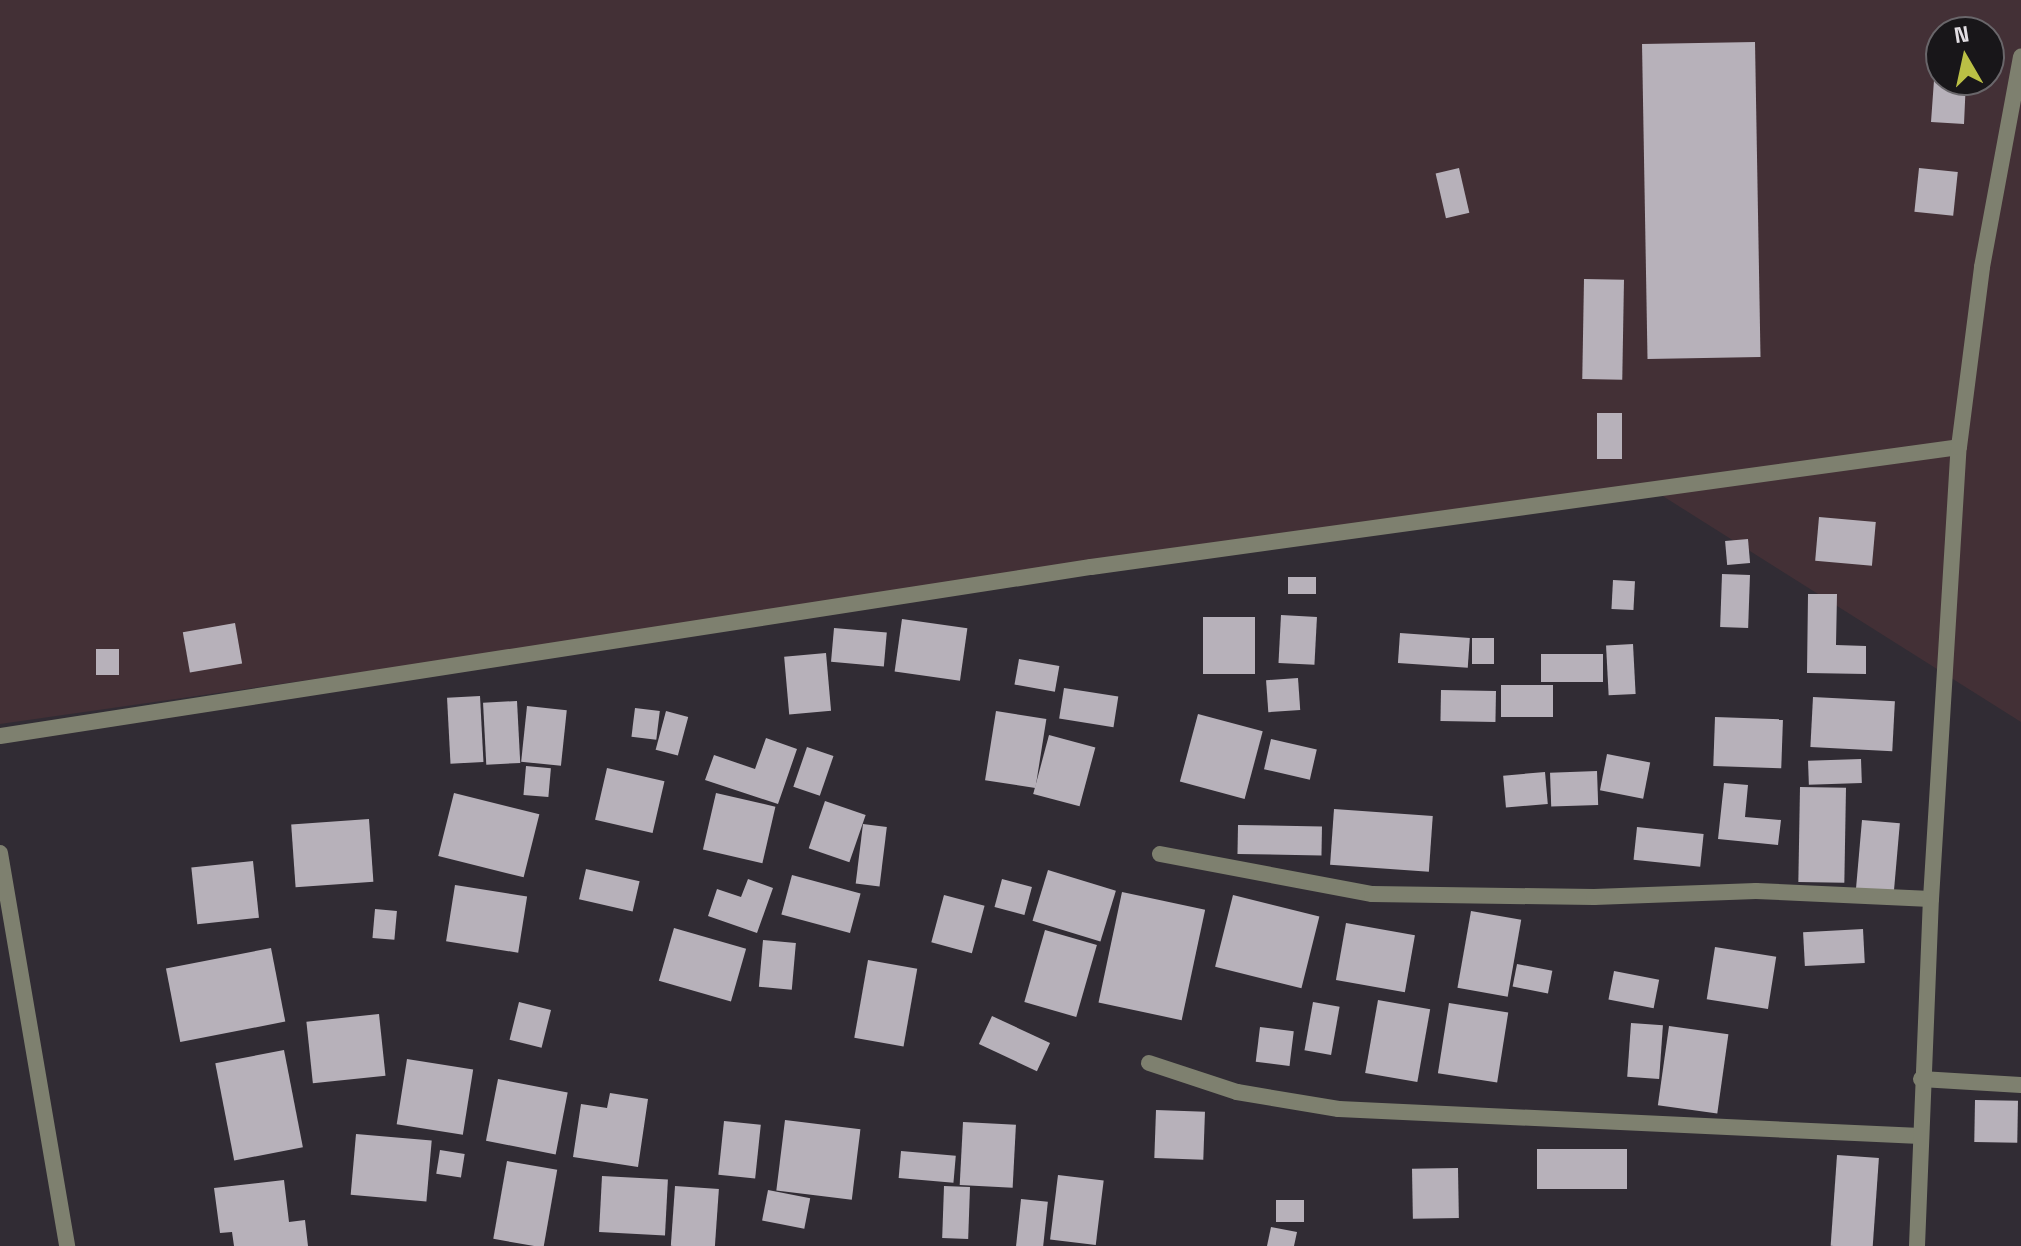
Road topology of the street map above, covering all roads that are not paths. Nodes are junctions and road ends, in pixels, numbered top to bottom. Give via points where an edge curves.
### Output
1 (2021, 57) edge
2 (1959, 447) junction
3 (0, 736) edge
4 (0, 853) edge
5 (1160, 854) dead end
6 (1931, 899) junction
7 (1149, 1063) dead end
8 (1921, 1079) junction
9 (2021, 1085) edge
10 (1920, 1136) junction
11 (67, 1246) edge
12 (1917, 1246) edge

1 - 2 street via 1982,267
2 - 3 street via 1091,567
2 - 6 street
4 - 11 street
5 - 6 street via 1372,894 1594,897 1756,891
6 - 8 street
7 - 10 street via 1237,1092 1339,1109
8 - 9 street
8 - 10 street
10 - 12 street

